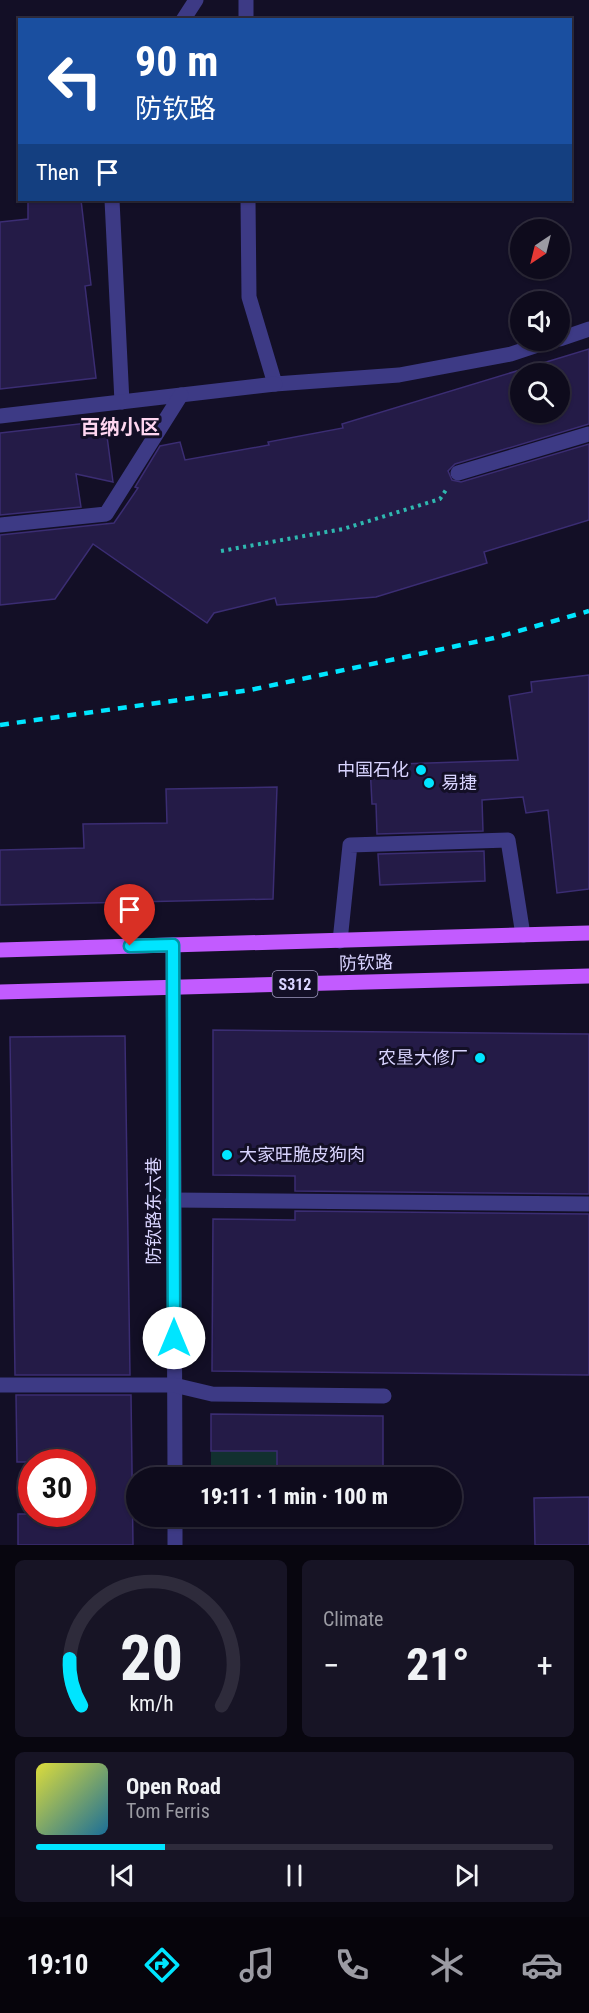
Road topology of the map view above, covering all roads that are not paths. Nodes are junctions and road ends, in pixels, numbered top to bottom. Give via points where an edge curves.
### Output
1 (196, 0) edge
2 (246, 0) edge
3 (184, 18) edge
4 (246, 18) edge
5 (112, 201) edge
6 (248, 201) edge
7 (589, 329) edge
8 (570, 336) edge
9 (520, 351) edge
10 (275, 384) junction
11 (182, 395) junction
12 (122, 402) junction
13 (0, 416) edge
14 (589, 434) edge
15 (458, 473) road end
16 (0, 525) edge
17 (589, 933) edge
18 (523, 935) junction
19 (340, 941) junction
20 (173, 945) junction
21 (0, 950) edge
22 (589, 976) edge
23 (173, 988) junction
24 (0, 992) edge
25 (174, 1200) junction
26 (589, 1204) edge
27 (0, 1385) edge
28 (174, 1385) junction
29 (384, 1396) dead end
30 (175, 1467) edge
31 (175, 1527) edge
32 (175, 1545) edge

1 - 3 street
2 - 4 street
5 - 12 street
6 - 10 street via 249,297
7 - 8 street
9 - 10 street via 399,375
10 - 11 street
11 - 12 street
11 - 16 street via 106,514
12 - 13 street
14 - 15 street
17 - 18 main road, 防钦路
18 - 19 main road, 防钦路
18 - 19 street via 508,840 350,845
19 - 20 main road, 防钦路
20 - 21 main road, 防钦路
20 - 23 street, 防钦路东六巷
22 - 23 main road, 防钦路 / S312
23 - 24 main road, 防钦路 / S312
23 - 25 street, 防钦路东六巷
25 - 26 street
25 - 28 street, 防钦路东六巷
27 - 28 street
28 - 29 street via 212,1394
28 - 30 street, 防钦路东六巷
31 - 32 street

